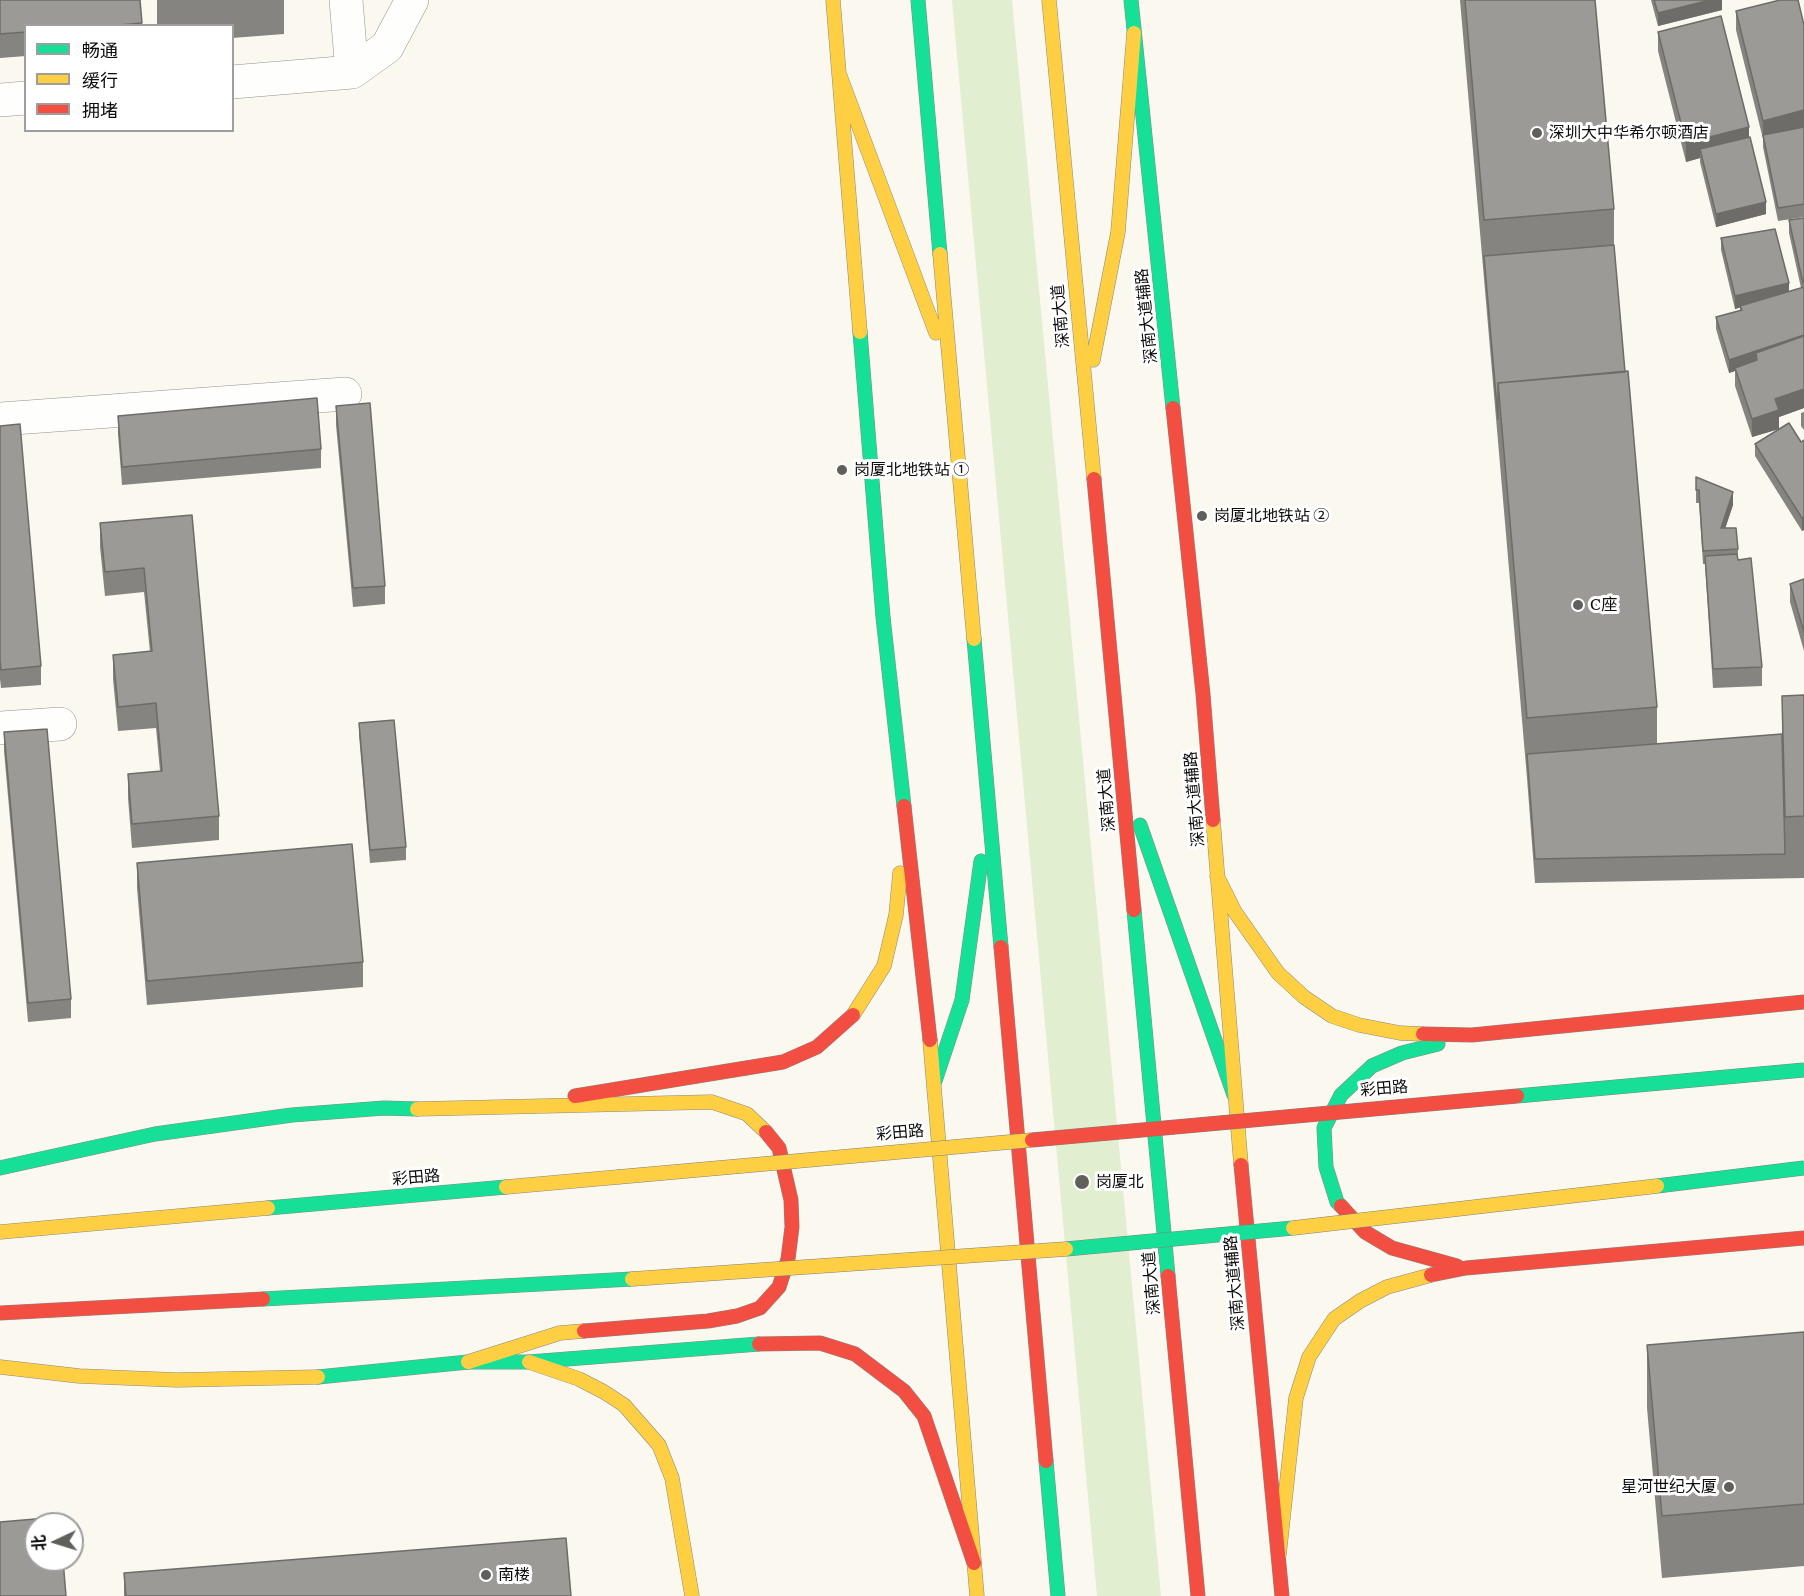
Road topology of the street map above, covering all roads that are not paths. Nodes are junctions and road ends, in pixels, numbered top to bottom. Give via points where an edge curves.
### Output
1 (346, 0) edge
2 (412, 0) edge
3 (833, 0) edge
4 (918, 0) edge
5 (1049, 0) edge
6 (1131, 0) edge
7 (1134, 33) junction
8 (352, 72) junction
9 (840, 76) junction
10 (234, 82) edge
11 (24, 98) edge
12 (0, 100) edge
13 (950, 371) junction
14 (345, 394) dead end
15 (1085, 397) junction
16 (0, 419) edge
17 (60, 724) dead end
18 (0, 728) edge
19 (1119, 754) junction
20 (902, 778) junction
21 (989, 815) junction
22 (1217, 876) junction
23 (1804, 1002) edge
24 (1472, 1035) junction
25 (1804, 1070) edge
26 (935, 1081) junction
27 (1234, 1095) junction
28 (519, 1106) junction
29 (0, 1168) edge
30 (1804, 1168) edge
31 (0, 1232) edge
32 (1804, 1238) edge
33 (1466, 1269) junction
34 (0, 1313) edge
35 (468, 1362) junction
36 (529, 1362) junction
37 (0, 1367) edge
38 (1279, 1555) junction
39 (974, 1563) junction
40 (692, 1596) edge
41 (977, 1596) edge
42 (1058, 1596) edge
43 (1198, 1596) edge
44 (1282, 1596) edge

1 - 8 street
2 - 8 street via 387,47
3 - 9 main road
4 - 13 main road
5 - 15 main road, 深南大道
6 - 7 main road, 深南大道辅路
7 - 15 main road via 1118,232
7 - 22 main road, 深南大道辅路 via 1203,694
8 - 10 street
9 - 13 main road
9 - 20 main road via 883,617
11 - 12 street
13 - 21 main road
14 - 16 street
15 - 19 main road, 深南大道
17 - 18 street
19 - 27 main road via 1160,890
19 - 43 main road, 深南大道
20 - 26 main road
20 - 28 main road via 896,915 884,966 849,1021 817,1047 783,1062
21 - 26 main road via 962,1000
21 - 42 main road
22 - 24 main road via 1235,912 1278,973 1304,998 1332,1016 1400,1033
22 - 27 main road, 深南大道辅路
23 - 24 main road
24 - 33 main road via 1402,1053 1372,1066 1341,1095 1324,1128 1326,1167 1337,1202 1365,1232 1392,1248
25 - 31 main road, 彩田路, bridge
26 - 39 main road
27 - 38 main road, 深南大道辅路
28 - 29 main road via 457,1110 384,1108 292,1115 155,1134
28 - 35 main road via 712,1102 747,1114 779,1148 786,1167 792,1209 788,1259 779,1287 760,1308 737,1316 560,1334
30 - 34 main road, bridge via 1319,1226 1085,1248 632,1279
32 - 33 main road
33 - 38 main road via 1387,1287 1360,1301 1322,1334 1296,1398
35 - 36 main road
35 - 37 main road via 303,1378 177,1380 79,1376
36 - 39 main road via 783,1342 820,1343 855,1353 904,1391 924,1416
36 - 40 main road via 604,1392 624,1405 659,1445 672,1478
38 - 44 main road, 深南大道辅路
39 - 41 main road

